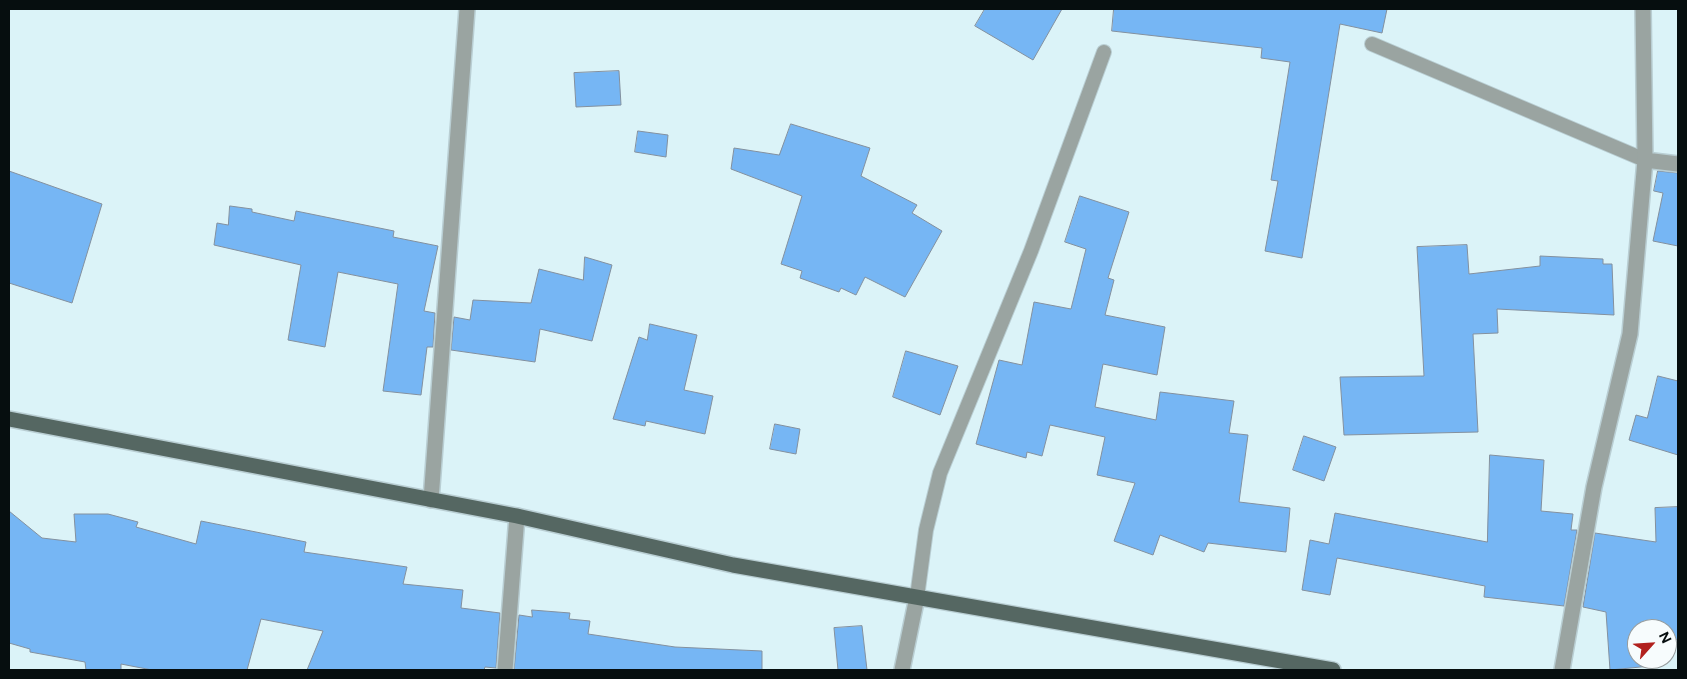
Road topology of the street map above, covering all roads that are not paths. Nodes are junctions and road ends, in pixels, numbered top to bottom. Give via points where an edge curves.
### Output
1 (467, 9) edge
2 (1643, 9) edge
3 (1372, 44) dead end
4 (1104, 52) dead end
5 (1645, 160) junction
6 (1678, 164) edge
7 (9, 419) edge
8 (431, 500) junction
9 (517, 516) junction
10 (917, 597) junction
11 (505, 670) edge
12 (902, 670) edge
13 (1330, 670) edge
14 (1562, 670) edge

1 - 8 street
2 - 5 street
3 - 5 lane
4 - 10 lane via 1030,251 940,473 926,530
5 - 6 street
5 - 14 street via 1630,334 1594,487
7 - 8 main road
8 - 9 main road
9 - 10 main road via 733,566
9 - 11 street
10 - 12 street
10 - 13 main road

